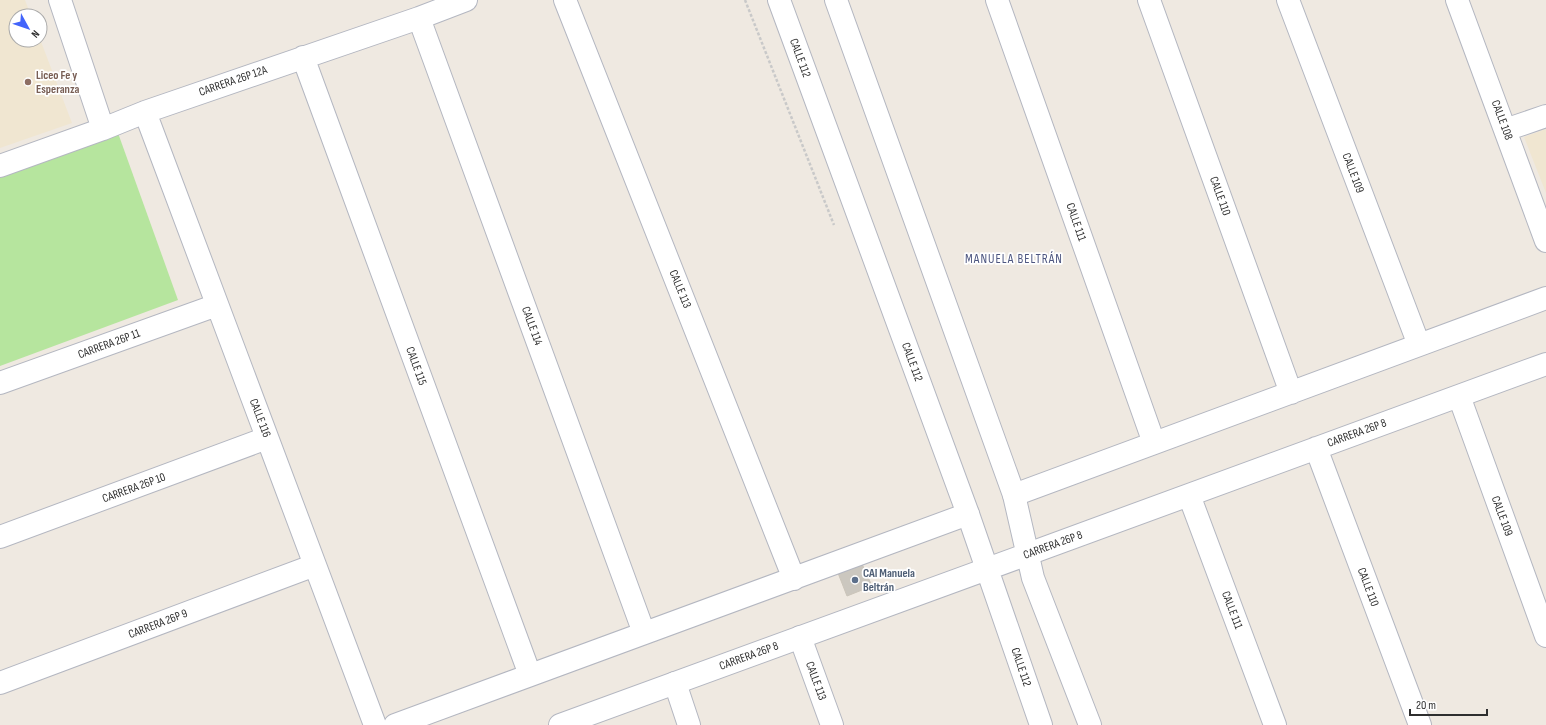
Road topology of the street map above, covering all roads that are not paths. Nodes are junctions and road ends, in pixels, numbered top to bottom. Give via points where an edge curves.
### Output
1 (60, 0) edge
2 (466, 0) edge
3 (566, 0) edge
4 (779, 0) edge
5 (836, 0) edge
6 (997, 0) edge
7 (1149, 0) edge
8 (1288, 0) edge
9 (1457, 0) edge
10 (419, 18) junction
11 (303, 57) junction
12 (145, 112) junction
13 (1546, 116) edge
14 (103, 129) junction
15 (1506, 130) junction
16 (0, 166) edge
17 (1546, 241) edge
18 (1546, 298) edge
19 (217, 304) junction
20 (1419, 345) junction
21 (1546, 364) edge
22 (0, 383) edge
23 (1291, 392) junction
24 (1459, 396) junction
25 (268, 438) junction
26 (1154, 443) junction
27 (1316, 448) junction
28 (1014, 495) junction
29 (1189, 495) junction
30 (968, 514) junction
31 (0, 537) edge
32 (1028, 554) junction
33 (315, 565) junction
34 (987, 569) junction
35 (794, 579) junction
36 (644, 633) junction
37 (1546, 636) edge
38 (800, 637) junction
39 (530, 675) junction
40 (0, 683) edge
41 (675, 683) junction
42 (375, 725) edge
43 (395, 725) edge
44 (560, 725) edge
45 (690, 725) edge
46 (832, 725) edge
47 (1041, 725) edge
48 (1090, 725) edge
49 (1275, 725) edge
50 (1420, 725) edge

1 - 14 street
2 - 10 street, CARRERA 26P 12A
3 - 35 street, CALLE 113
4 - 30 street, CALLE 112
5 - 28 street
6 - 26 street, CALLE 111
7 - 23 street, CALLE 110
8 - 20 street, CALLE 109
9 - 15 street, CALLE 108
10 - 11 street, CARRERA 26P 12A
10 - 36 street, CALLE 114
11 - 12 street, CARRERA 26P 12A
11 - 39 street, CALLE 115
12 - 14 street, CARRERA 26P 12A
12 - 19 street, CALLE 116
13 - 15 street
14 - 16 street, CARRERA 26P 12A
15 - 17 street, CALLE 108
18 - 20 street
19 - 22 street, CARRERA 26P 11
19 - 25 street, CALLE 116
20 - 23 street
21 - 24 street, CARRERA 26P 8
23 - 26 street
24 - 27 street, CARRERA 26P 8
24 - 37 street, CALLE 109
25 - 31 street, CARRERA 26P 10
25 - 33 street, CALLE 116
26 - 28 street
27 - 29 street, CARRERA 26P 8
27 - 50 street, CALLE 110
28 - 32 street
29 - 32 street, CARRERA 26P 8
29 - 49 street, CALLE 111
30 - 34 street, CALLE 112
30 - 35 street
32 - 34 street, CARRERA 26P 8
32 - 48 street via 1033,578
33 - 40 street, CARRERA 26P 9
33 - 42 street, CALLE 116
34 - 38 street, CARRERA 26P 8
34 - 47 street, CALLE 112
35 - 36 street
36 - 39 street
38 - 41 street, CARRERA 26P 8
38 - 46 street, CALLE 113
39 - 43 street
41 - 44 street, CARRERA 26P 8
41 - 45 street

